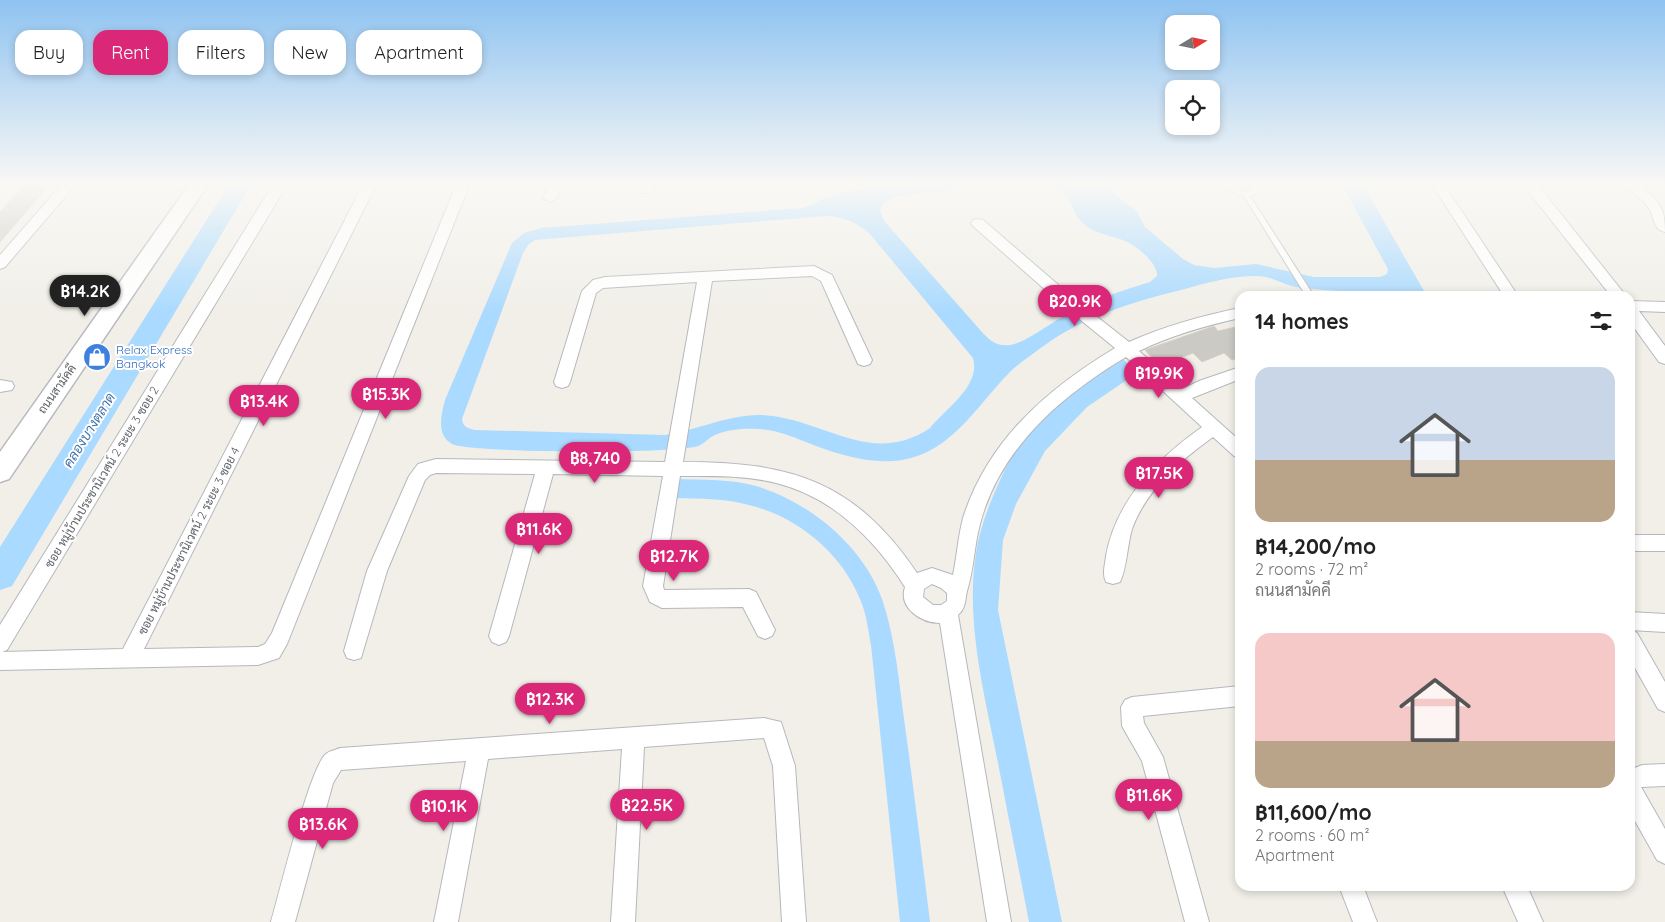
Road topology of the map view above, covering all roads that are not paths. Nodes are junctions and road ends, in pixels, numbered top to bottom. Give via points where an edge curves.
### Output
1 (32, 226) edge
2 (169, 226) edge
3 (254, 226) edge
4 (349, 226) edge
5 (446, 226) edge
6 (981, 226) edge
7 (1266, 226) edge
8 (1465, 226) edge
9 (1563, 226) edge
10 (0, 264) edge
11 (705, 278) junction
12 (1307, 291) edge
13 (1508, 291) edge
14 (1615, 291) edge
15 (1635, 306) edge
16 (1665, 307) edge
17 (1235, 314) edge
18 (1635, 318) edge
19 (1128, 350) junction
20 (1665, 358) edge
21 (864, 360) dead end
22 (1235, 375) edge
23 (562, 382) dead end
24 (1180, 397) junction
25 (1214, 427) junction
26 (1235, 446) edge
27 (675, 461) junction
28 (546, 466) junction
29 (0, 472) edge
30 (1635, 543) edge
31 (1665, 543) edge
32 (1113, 576) dead end
33 (915, 586) junction
34 (952, 602) junction
35 (1635, 621) edge
36 (1665, 623) edge
37 (765, 630) dead end
38 (499, 636) dead end
39 (0, 643) edge
40 (1635, 649) edge
41 (354, 651) dead end
42 (129, 658) junction
43 (0, 661) edge
44 (1235, 697) edge
45 (1665, 702) edge
46 (634, 737) junction
47 (479, 749) junction
48 (1665, 775) edge
49 (1635, 779) edge
50 (1635, 799) edge
51 (1665, 852) edge
52 (1353, 891) edge
53 (1516, 891) edge
54 (283, 922) edge
55 (446, 922) edge
56 (623, 922) edge
57 (794, 922) edge
58 (999, 922) edge
59 (1197, 922) edge
60 (1365, 922) edge
61 (1531, 922) edge

1 - 10 street
2 - 29 main road, ถนนสามัคคี
3 - 39 street, ซอย หมู่บ้านประชานิเวศน์ 2 ระยะ 3 ซอย 2
4 - 42 street, ซอย หมู่บ้านประชานิเวศน์ 2 ระยะ 3 ซอย 4
5 - 42 street via 277,645 272,651 258,656
6 - 19 street
7 - 12 lane
8 - 13 street
9 - 14 street
11 - 21 street via 807,271 828,278
11 - 23 street via 606,282 592,287
11 - 27 street
15 - 16 street
17 - 19 street via 1170,330
18 - 20 street
19 - 24 street
19 - 34 street via 1060,392 1002,455 979,499 970,527 964,577
22 - 24 street
24 - 25 street
25 - 26 street
25 - 32 street via 1184,447 1150,482 1124,526
27 - 28 street
27 - 33 street via 768,475 812,488 870,528 887,545
27 - 37 street via 654,586 657,596 662,599 749,598
28 - 38 street
28 - 41 street via 436,466 424,469 418,476 377,571
30 - 31 street
33 - 34 street via 932,576 943,578 952,584
33 - 34 street via 913,599 923,611 938,615
34 - 58 street
35 - 36 street
40 - 45 street
42 - 43 street
44 - 59 street via 1132,707 1133,726 1152,757
46 - 47 street
46 - 56 street
46 - 57 street via 774,729 784,766
47 - 54 street via 348,757 333,762 323,778
47 - 55 street
48 - 49 street
50 - 51 street
52 - 60 street
53 - 61 street

